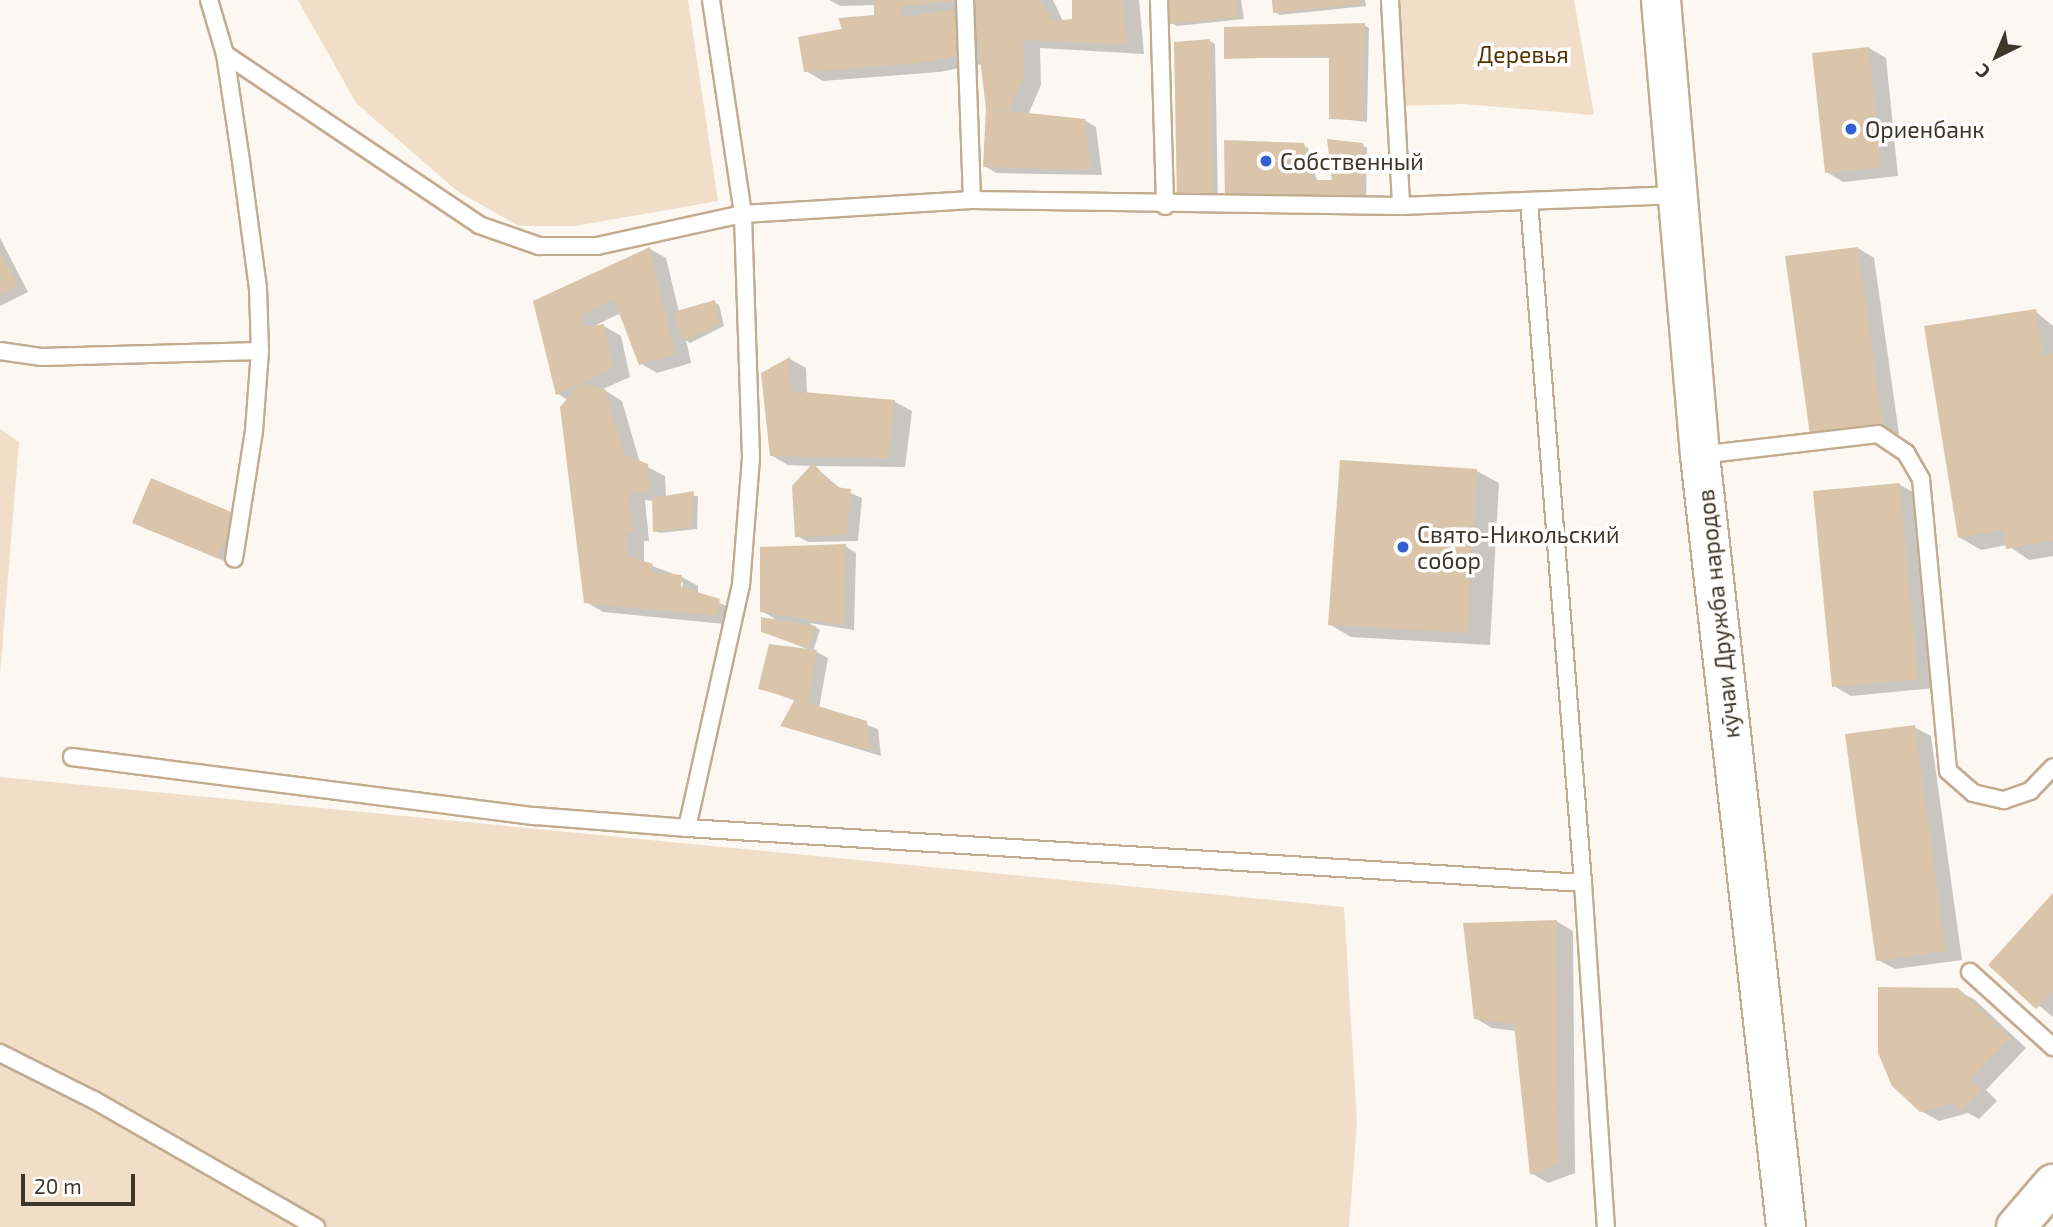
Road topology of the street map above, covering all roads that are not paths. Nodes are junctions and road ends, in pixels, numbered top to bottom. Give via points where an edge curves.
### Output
1 (209, 0) edge
2 (711, 0) edge
3 (965, 0) edge
4 (1159, 0) edge
5 (1390, 0) edge
6 (1661, 0) edge
7 (225, 54) junction
8 (1678, 195) junction
9 (972, 200) junction
10 (1529, 201) junction
11 (1166, 206) junction
12 (1401, 206) junction
13 (743, 214) junction
14 (0, 351) edge
15 (260, 351) junction
16 (1700, 455) junction
17 (234, 558) dead end
18 (72, 757) dead end
19 (2053, 767) edge
20 (687, 828) junction
21 (1583, 883) junction
22 (1970, 972) dead end
23 (2053, 1047) edge
24 (0, 1053) edge
25 (2053, 1184) edge
26 (316, 1227) edge
27 (1606, 1227) edge
28 (1786, 1227) edge
29 (2016, 1227) edge

1 - 7 lane
2 - 13 lane
3 - 9 lane
4 - 11 lane
5 - 12 lane
6 - 8 main road, кӯчаи Дружба народов
7 - 13 lane via 479,225 539,246 597,246
7 - 15 lane via 258,288
8 - 10 lane
8 - 16 main road, кӯчаи Дружба народов
9 - 11 lane
9 - 13 lane
10 - 12 lane
10 - 21 lane
11 - 12 lane
13 - 20 lane via 751,457 747,522 741,585
14 - 15 lane via 41,357
15 - 17 lane via 254,431
16 - 19 lane via 1878,434 1906,453 1921,479 1948,772 1973,793 2004,800 2030,790
16 - 28 main road, кӯчаи Дружба народов
18 - 20 lane via 521,814
20 - 21 lane
21 - 27 lane
22 - 23 lane
24 - 26 lane via 94,1100
25 - 29 main road

